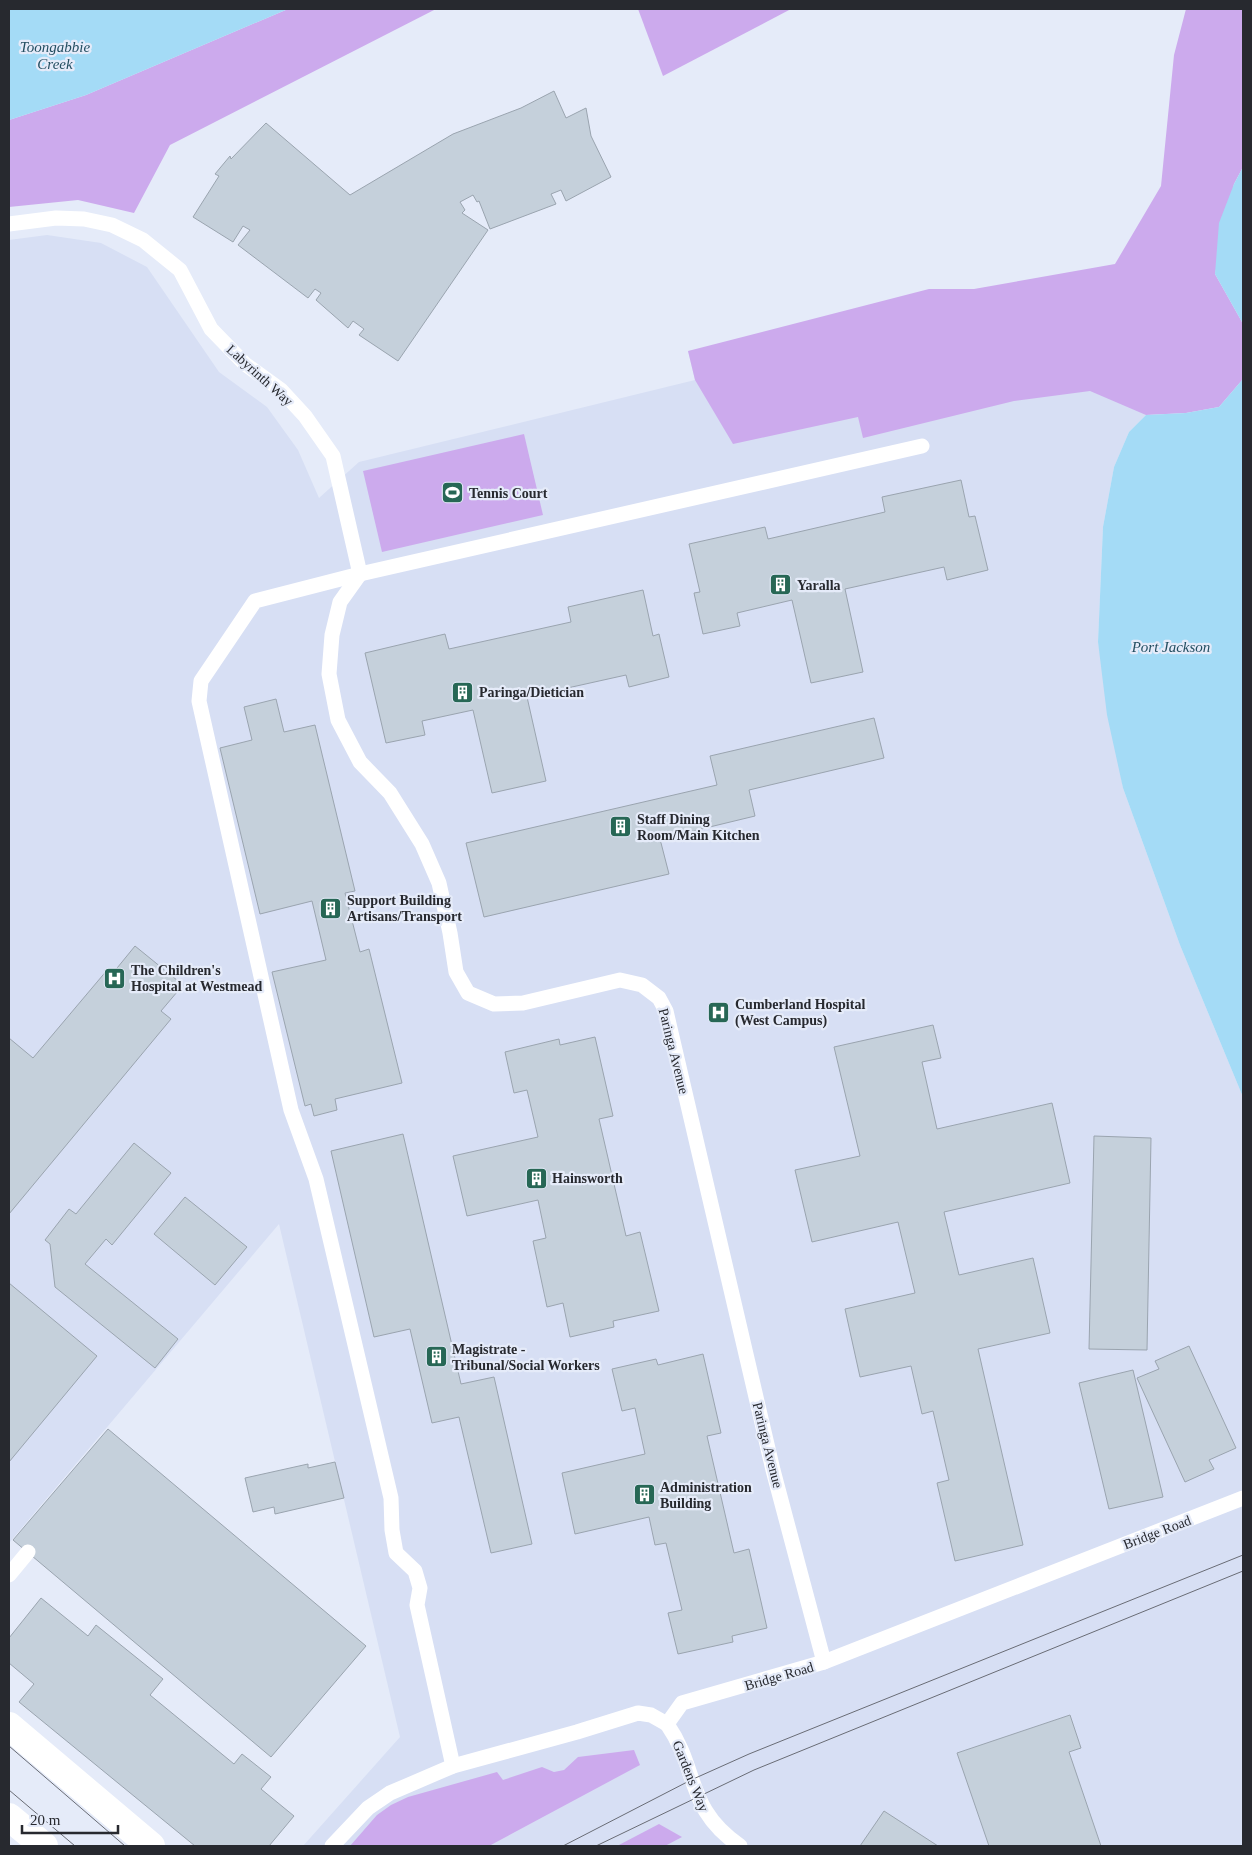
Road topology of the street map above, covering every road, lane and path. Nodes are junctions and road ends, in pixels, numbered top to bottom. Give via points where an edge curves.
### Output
1 (9, 224) edge
2 (922, 446) dead end
3 (360, 574) junction
4 (1243, 1498) edge
5 (28, 1552) dead end
6 (9, 1575) edge
7 (824, 1662) junction
8 (667, 1724) junction
9 (9, 1726) edge
10 (454, 1766) junction
11 (9, 1816) edge
12 (44, 1846) edge
13 (151, 1846) edge
14 (332, 1846) edge
15 (740, 1846) edge

1 - 3 lane, Labyrinth Way via 56,218 112,225 143,240 180,270 211,329 245,364 281,390 305,416 333,456
2 - 3 lane
3 - 7 lane, Paringa Avenue via 340,602 332,635 329,674 338,720 360,762 390,793 422,844 439,883 456,972 468,993 494,1004 523,1003 620,980 642,985 659,998 666,1011 773,1470
3 - 10 lane via 255,601 201,681 198,701 291,1110 316,1179 391,1498 396,1553 415,1571 420,1588 416,1605
4 - 7 lane, Bridge Road
5 - 6 lane
7 - 8 lane, Bridge Road via 682,1704
8 - 10 lane via 638,1712
8 - 15 lane, Gardens Way via 678,1741 696,1796 707,1816 724,1835
9 - 13 street
10 - 14 lane via 390,1793 368,1808
11 - 12 street

